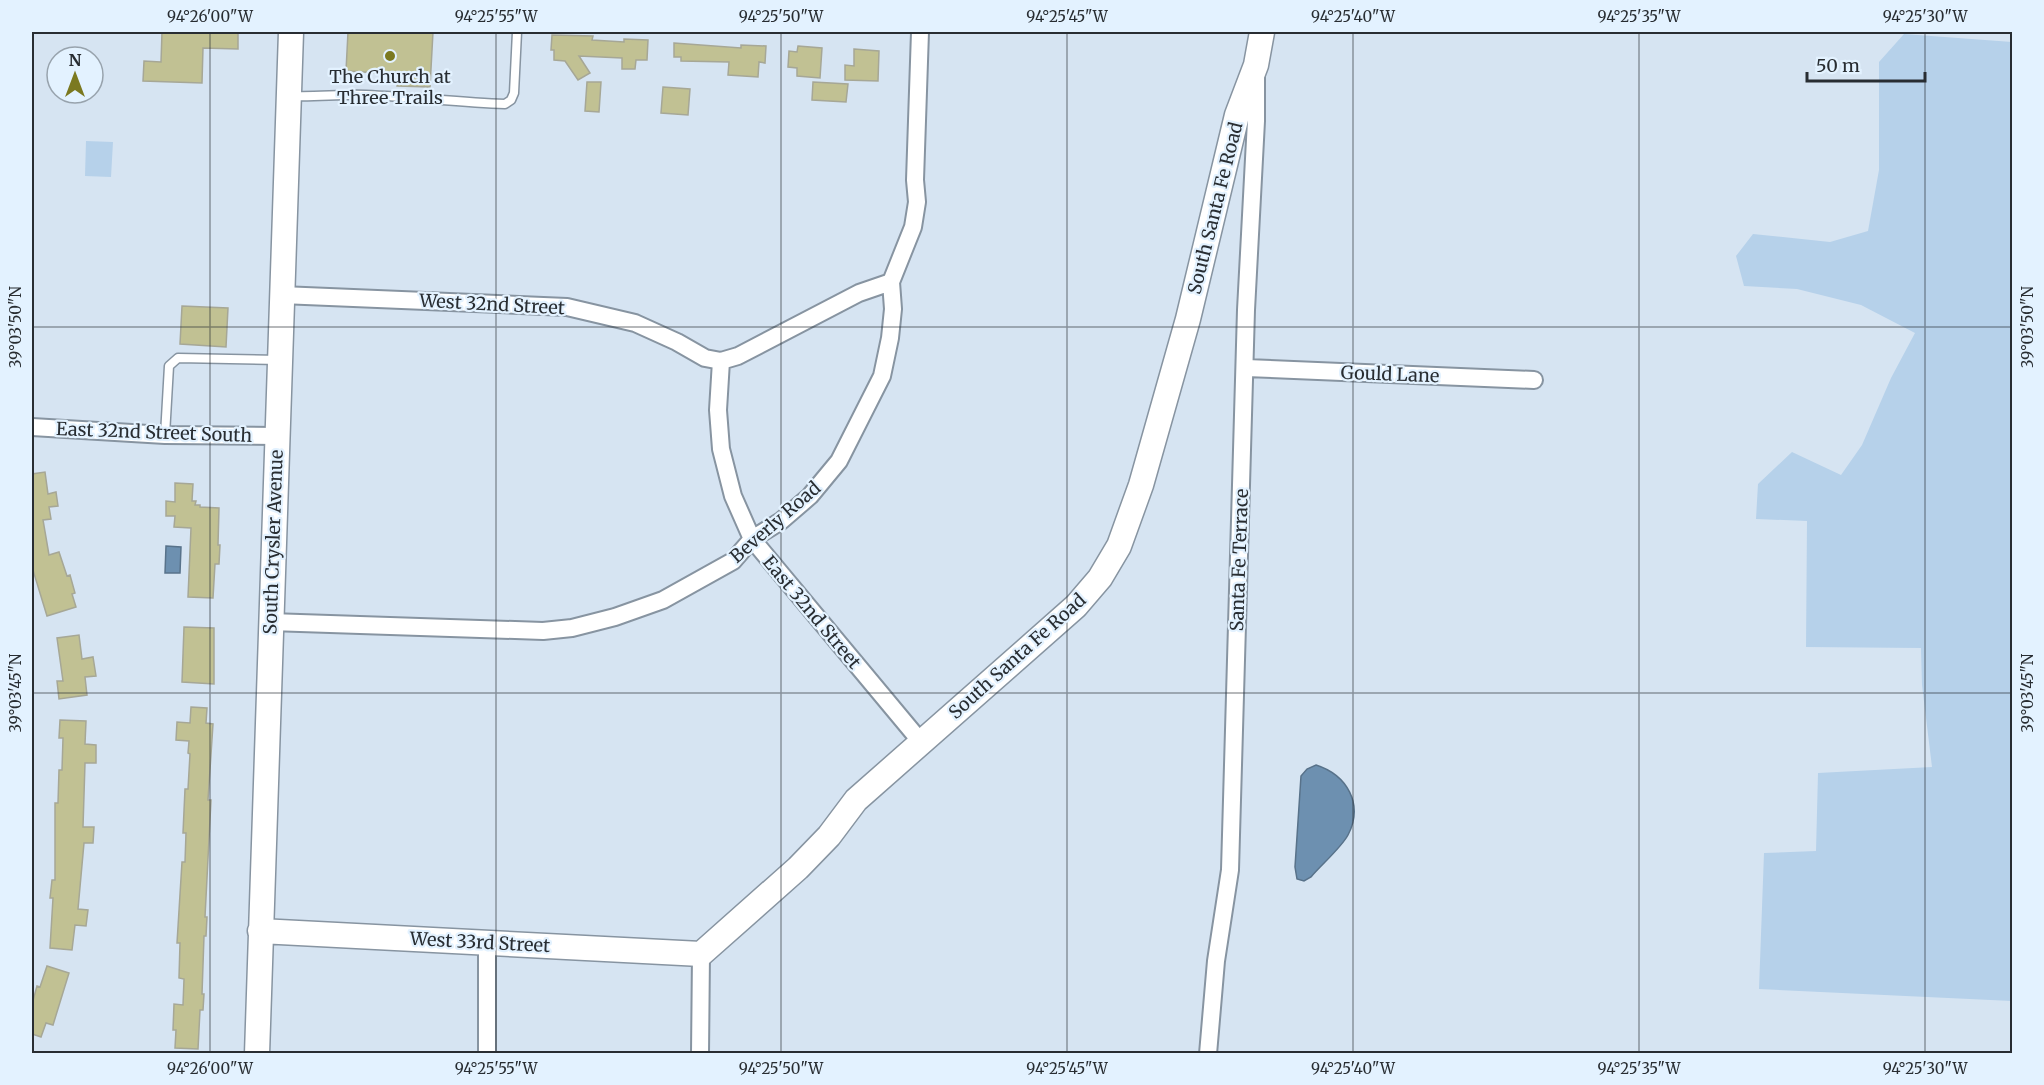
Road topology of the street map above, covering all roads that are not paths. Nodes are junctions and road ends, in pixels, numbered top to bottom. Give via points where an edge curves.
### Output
1 (291, 32) edge
2 (517, 32) edge
3 (920, 32) edge
4 (1262, 32) edge
5 (1256, 64) junction
6 (288, 96) junction
7 (891, 282) junction
8 (281, 295) junction
9 (279, 360) junction
10 (721, 361) junction
11 (1246, 368) junction
12 (1534, 380) dead end
13 (32, 427) edge
14 (165, 435) junction
15 (276, 436) junction
16 (752, 539) junction
17 (270, 622) junction
18 (921, 742) junction
19 (260, 931) junction
20 (487, 943) junction
21 (701, 954) junction
22 (257, 1053) edge
23 (487, 1053) edge
24 (700, 1053) edge
25 (1208, 1053) edge

1 - 6 street, South Crysler Avenue
2 - 6 lane via 514,93 505,104 364,95
3 - 7 street, Beverly Road via 917,202
4 - 5 street, South Santa Fe Road
5 - 11 street, Santa Fe Terrace
5 - 18 street, South Santa Fe Road via 1237,115 1194,296 1142,485 1119,546 1100,578 1076,606
6 - 8 street, South Crysler Avenue
7 - 10 street via 859,293 738,356
7 - 16 street, Beverly Road via 892,319 882,376 839,461 810,496
8 - 9 street, South Crysler Avenue
8 - 10 street, West 32nd Street via 567,307 635,323 705,358
9 - 14 lane via 173,361 169,366
9 - 15 street, South Crysler Avenue
10 - 16 street, East 32nd Street via 721,449 733,496
11 - 12 street, Gould Lane
11 - 25 street, Santa Fe Terrace via 1230,870 1216,961
13 - 14 street, East 32nd Street South
14 - 15 street, East 32nd Street South
15 - 17 street, South Crysler Avenue
16 - 17 street, Beverly Road via 733,561 663,600 572,628 543,631
16 - 18 street, East 32nd Street
17 - 19 street, South Crysler Avenue
18 - 21 street, South Santa Fe Road via 856,800 798,868
19 - 20 street, West 33rd Street
19 - 22 street, South Crysler Avenue
20 - 21 street, West 33rd Street
20 - 23 street
21 - 24 street

